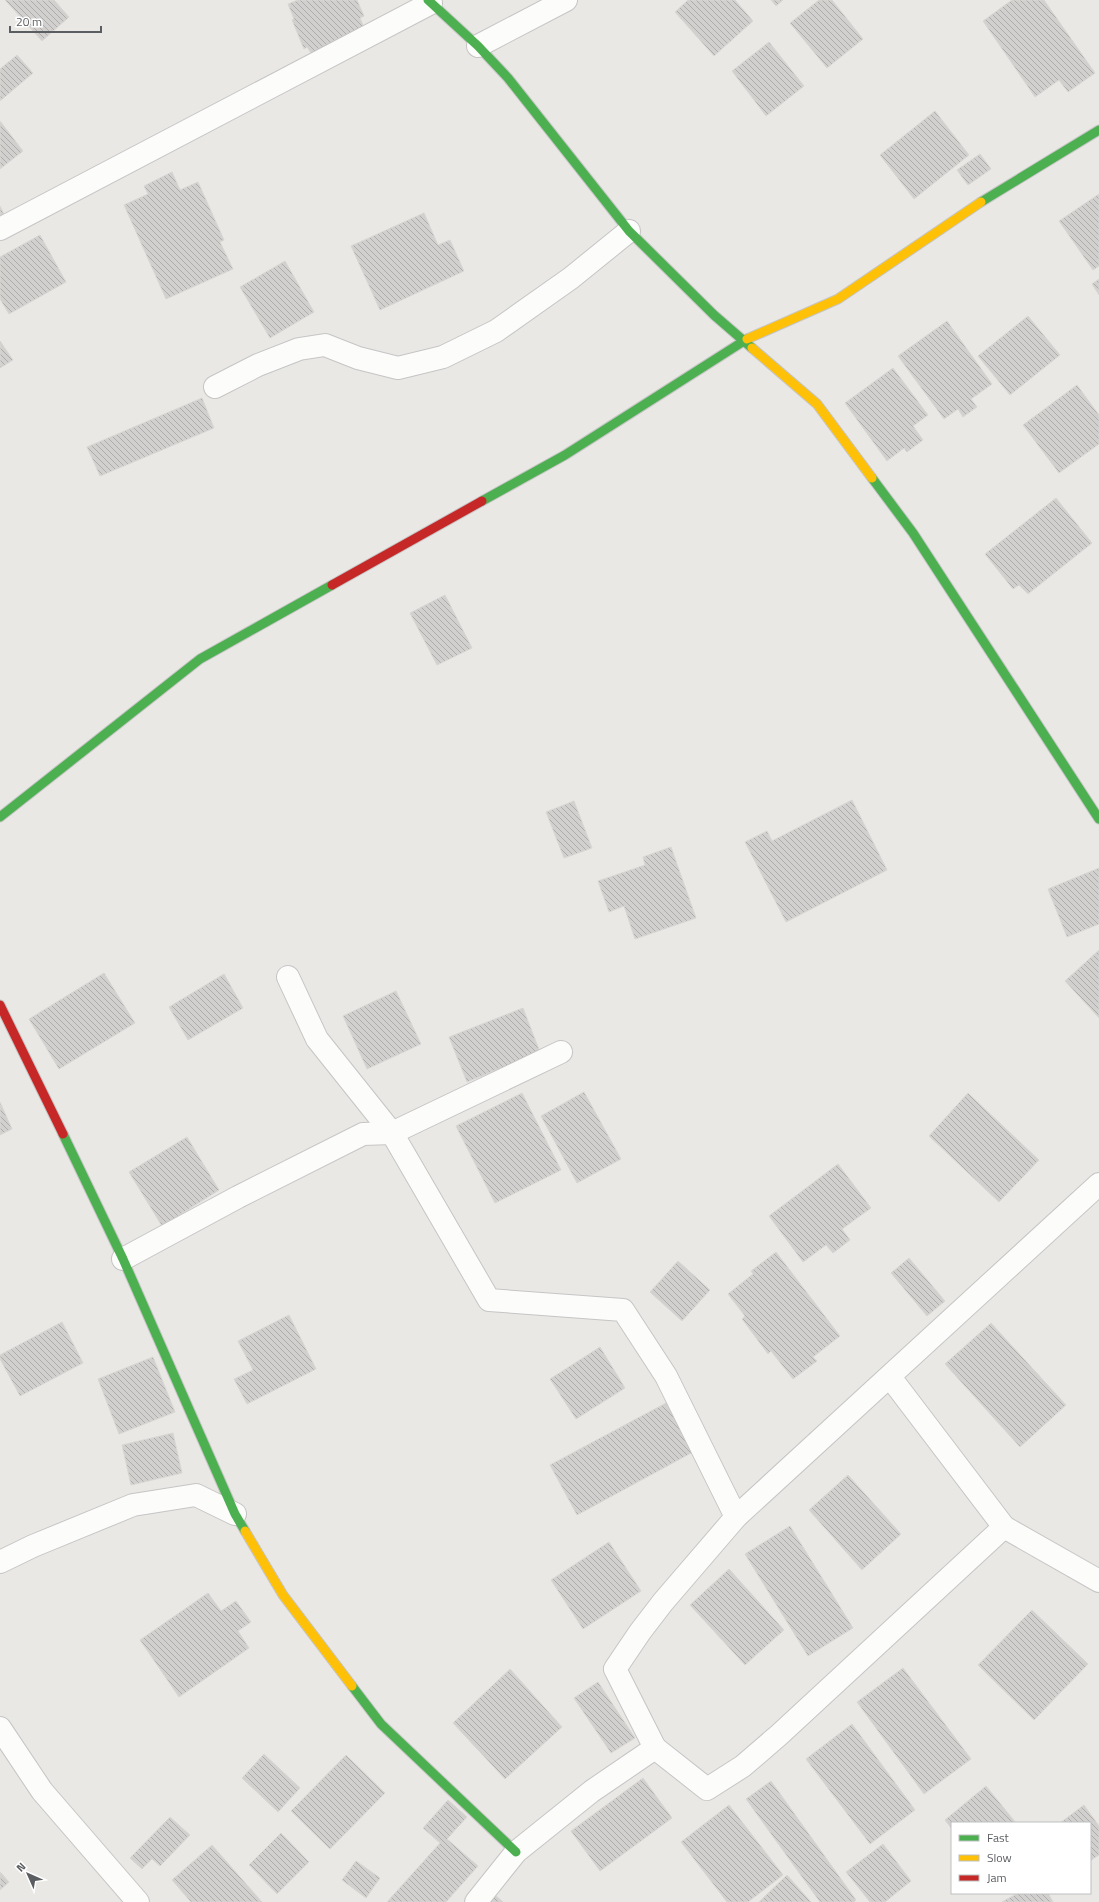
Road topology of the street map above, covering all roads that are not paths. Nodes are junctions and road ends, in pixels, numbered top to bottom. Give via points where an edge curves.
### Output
1 (566, 0) edge
2 (430, 2) edge
3 (478, 46) junction
4 (1099, 130) edge
5 (0, 229) edge
6 (629, 231) junction
7 (744, 340) junction
8 (215, 387) dead end
9 (0, 817) edge
10 (1099, 819) edge
11 (288, 977) dead end
12 (0, 1005) edge
13 (561, 1052) dead end
14 (392, 1133) junction
15 (1099, 1184) edge
16 (123, 1259) junction
17 (890, 1378) junction
18 (235, 1514) junction
19 (736, 1517) junction
20 (1004, 1527) junction
21 (0, 1562) edge
22 (1099, 1581) edge
23 (0, 1728) edge
24 (655, 1748) junction
25 (516, 1852) junction
26 (138, 1902) edge
27 (476, 1902) edge

1 - 3 street
2 - 3 street
2 - 5 street
3 - 6 street via 508,78
4 - 7 street via 983,200 838,299
6 - 7 street via 714,315
6 - 8 street via 571,278 496,331 443,357 398,368 358,358 325,345 299,348
7 - 9 street via 565,455 200,659
7 - 10 street via 817,404 908,527
11 - 14 street via 317,1038
12 - 16 street
13 - 14 street
14 - 16 street via 363,1134
14 - 19 street via 489,1300 623,1310 666,1376
15 - 17 street
16 - 18 street
17 - 19 street
17 - 20 street
18 - 21 street via 196,1494 133,1505
18 - 25 street via 283,1594 381,1724
19 - 24 street via 663,1602 614,1669
20 - 22 street
20 - 24 street via 779,1735 743,1766 707,1789
23 - 26 street via 42,1791
24 - 25 street via 592,1791
25 - 27 street

